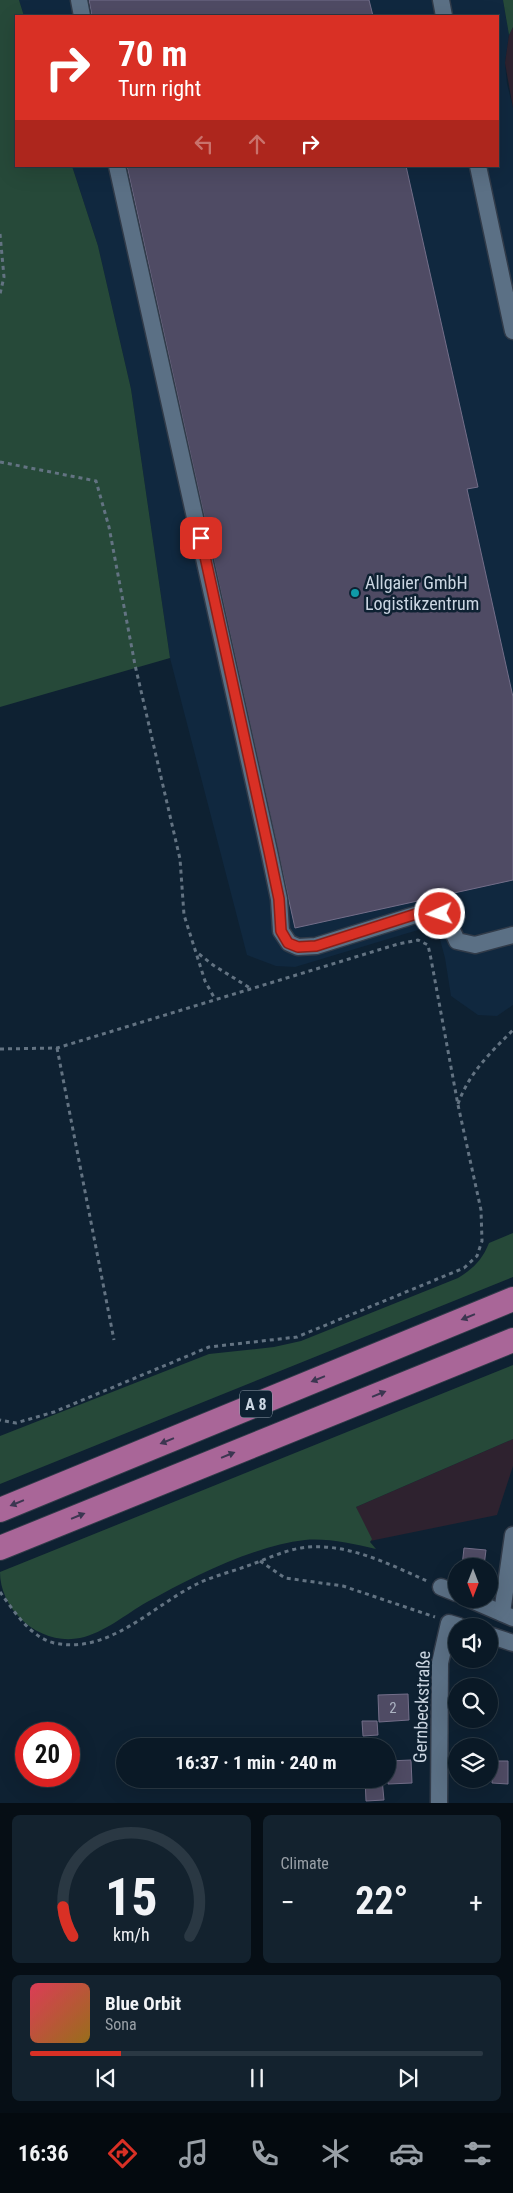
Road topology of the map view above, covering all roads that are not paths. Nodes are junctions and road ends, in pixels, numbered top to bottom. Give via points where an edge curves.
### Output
1 (79, 0) edge
2 (440, 0) edge
3 (82, 15) edge
4 (444, 15) edge
5 (117, 167) edge
6 (478, 167) edge
7 (513, 331) edge
8 (513, 935) edge
9 (513, 1299) edge
10 (513, 1340) edge
11 (0, 1510) edge
12 (513, 1535) edge
13 (0, 1548) edge
14 (490, 1608) edge
15 (508, 1616) edge
16 (498, 1639) edge
17 (448, 1641) edge
18 (513, 1643) edge
19 (439, 1803) edge

1 - 3 street
2 - 4 street
5 - 8 street via 269,851 279,899 281,931 288,943 298,947 316,946 416,914 440,914 449,923 457,941 468,945
6 - 7 street
9 -> 11 highway, A 8
13 -> 10 highway, A 8
12 - 15 street
14 - 15 street
16 - 18 street
17 - 19 street, Gernbeckstraße via 440,1662

